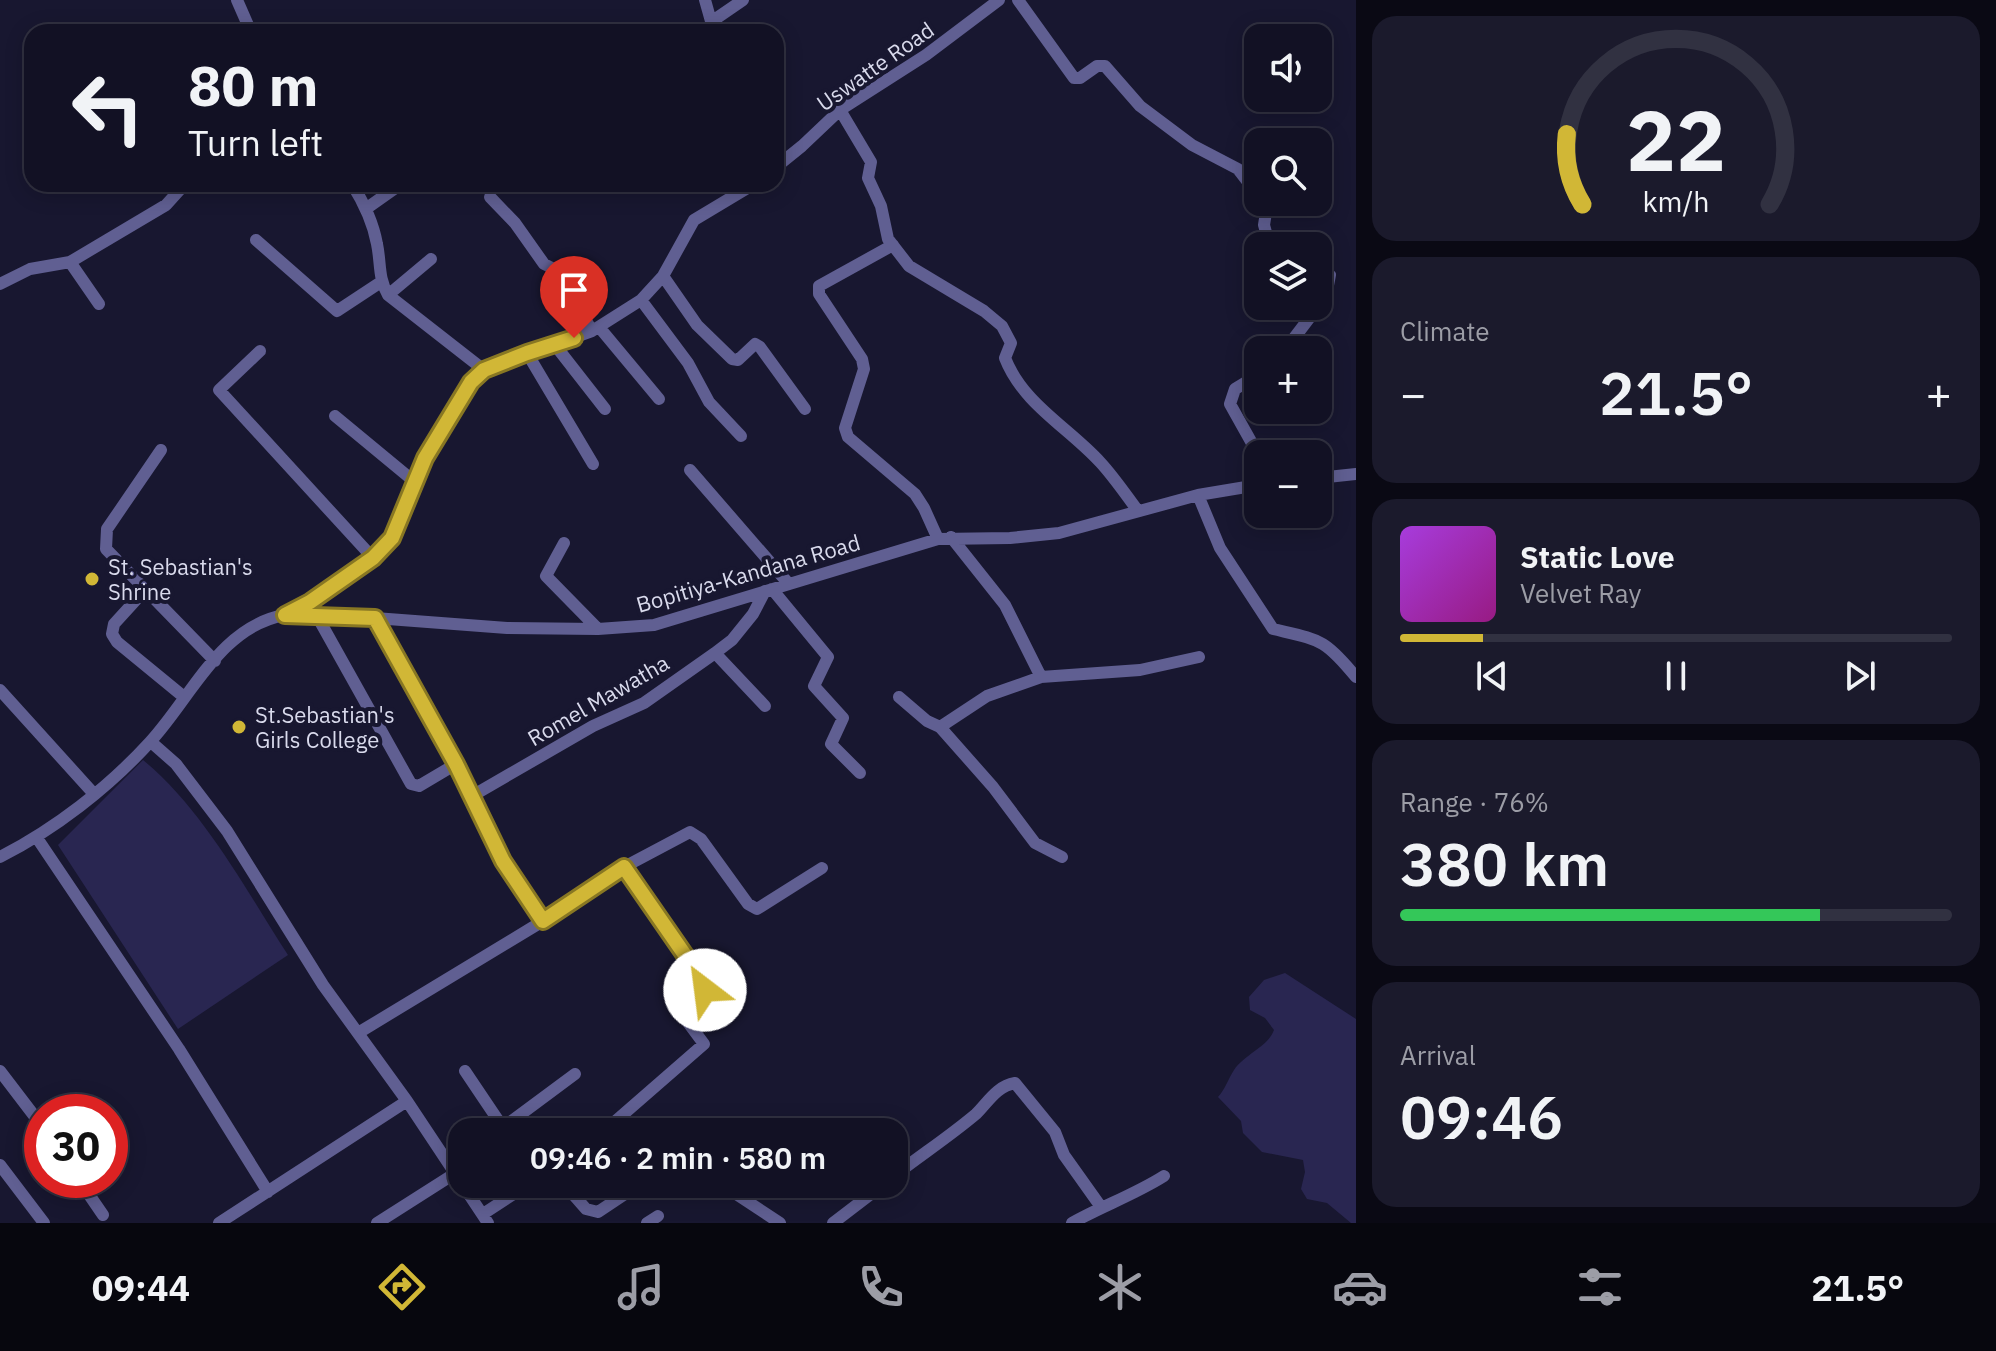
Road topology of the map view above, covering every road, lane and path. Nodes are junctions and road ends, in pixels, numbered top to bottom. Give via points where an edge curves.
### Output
1 (237, 0) edge
2 (705, 0) edge
3 (743, 0) edge
4 (999, 0) edge
5 (1018, 0) edge
6 (244, 24) edge
7 (711, 24) edge
8 (715, 24) edge
9 (840, 110) junction
10 (784, 161) edge
11 (1244, 177) edge
12 (178, 192) edge
13 (357, 192) edge
14 (390, 192) edge
15 (741, 192) edge
16 (490, 197) dead end
17 (367, 208) junction
18 (256, 240) dead end
19 (893, 245) junction
20 (431, 259) dead end
21 (70, 262) junction
22 (663, 276) junction
23 (381, 282) junction
24 (0, 284) edge
25 (388, 295) junction
26 (641, 300) junction
27 (99, 304) dead end
28 (1308, 320) edge
29 (595, 329) junction
30 (1296, 336) edge
31 (555, 345) junction
32 (260, 351) dead end
33 (527, 353) junction
34 (484, 370) junction
35 (1244, 384) edge
36 (659, 399) dead end
37 (605, 409) dead end
38 (805, 409) dead end
39 (335, 416) dead end
40 (741, 436) dead end
41 (1250, 440) edge
42 (161, 450) dead end
43 (593, 464) dead end
44 (690, 470) dead end
45 (1356, 474) edge
46 (1332, 477) edge
47 (416, 483) junction
48 (1244, 487) edge
49 (1198, 495) junction
50 (1138, 511) junction
51 (944, 538) junction
52 (564, 543) dead end
53 (373, 558) junction
54 (788, 583) junction
55 (145, 590) junction
56 (768, 590) junction
57 (285, 615) junction
58 (317, 616) junction
59 (375, 618) junction
60 (598, 629) junction
61 (715, 653) junction
62 (1199, 657) dead end
63 (215, 661) junction
64 (1041, 677) junction
65 (1356, 677) edge
66 (0, 690) edge
67 (184, 697) junction
68 (899, 697) dead end
69 (765, 706) dead end
70 (940, 727) junction
71 (151, 742) junction
72 (456, 764) junction
73 (860, 773) dead end
74 (94, 794) junction
75 (472, 796) junction
76 (37, 838) junction
77 (0, 857) edge
78 (1062, 857) dead end
79 (624, 867) junction
80 (822, 868) dead end
81 (543, 921) junction
82 (358, 1033) junction
83 (0, 1071) edge
84 (465, 1071) dead end
85 (575, 1074) dead end
86 (407, 1101) junction
87 (24, 1102) edge
88 (494, 1118) edge
89 (519, 1118) edge
90 (619, 1118) edge
91 (0, 1165) edge
92 (448, 1165) edge
93 (908, 1165) edge
94 (448, 1174) edge
95 (1164, 1176) dead end
96 (268, 1192) junction
97 (91, 1198) edge
98 (471, 1198) edge
99 (512, 1198) edge
100 (576, 1198) edge
101 (624, 1198) edge
102 (742, 1198) edge
103 (866, 1198) edge
104 (1101, 1207) junction
105 (103, 1215) dead end
106 (601, 1218) edge
107 (486, 1219) edge
108 (44, 1223) edge
109 (219, 1223) edge
110 (378, 1223) edge
111 (780, 1223) edge
112 (833, 1223) edge
113 (1072, 1223) edge

1 - 6 street
2 - 7 street
3 - 8 street
4 - 9 street, Uswatte Road
5 - 11 street via 1074,78 1105,66 1152,115
9 - 10 street, Uswatte Road
9 - 19 street via 871,162 868,178
12 - 21 street via 166,205
13 - 17 street
14 - 17 street
15 - 22 street via 694,220
16 - 29 street via 544,264 558,271
17 - 23 street
18 - 23 street via 337,311
19 - 50 street via 909,266 1002,326 1011,343 1005,358 1012,377 1099,461
19 - 51 street via 819,286 819,294 862,359 864,369 845,428 848,437 915,494
20 - 25 street
21 - 24 street via 30,269
21 - 27 street
22 - 26 street
22 - 38 street via 697,325 732,359 738,360 755,344 760,347
23 - 25 street
25 - 34 street
26 - 29 street
26 - 40 street via 688,363 709,402
28 - 30 street
29 - 31 street
29 - 36 street
31 - 33 street
31 - 37 street
32 - 53 street via 219,390
33 - 34 street
33 - 43 street
34 - 47 street via 440,433
35 - 41 street via 1235,389 1230,404
39 - 47 street
42 - 55 street via 107,529 106,549
44 - 54 street
45 - 46 street
47 - 53 street via 392,538
48 - 49 street, Bopitiya-Kandana Road
49 - 50 street, Bopitiya-Kandana Road
49 - 65 street via 1220,548 1273,629 1319,640
50 - 51 street, Bopitiya-Kandana Road via 1059,533
51 - 54 street, Bopitiya-Kandana Road
51 - 64 street via 1005,605
52 - 60 street via 546,576
53 - 57 street
54 - 56 street, Bopitiya-Kandana Road
55 - 63 street
55 - 67 street via 114,624 112,634
56 - 60 street, Bopitiya-Kandana Road via 654,625
56 - 61 street, Romel Mawatha via 732,640
56 - 73 street via 828,657 814,686 843,718 831,744
57 - 58 street, Bopitiya-Kandana Road
57 - 63 street, Bopitiya-Kandana Road via 235,638
58 - 59 street, Bopitiya-Kandana Road
58 - 72 street via 411,784 419,786
59 - 60 street, Bopitiya-Kandana Road
59 - 72 street
61 - 69 street
61 - 75 street, Romel Mawatha via 644,703 593,726
62 - 64 street via 1140,670
63 - 67 street, Bopitiya-Kandana Road
64 - 70 street via 987,696
66 - 74 street
67 - 71 street, Bopitiya-Kandana Road
68 - 70 street
70 - 78 street via 1035,843
71 - 74 street, Bopitiya-Kandana Road
71 - 82 street via 176,764 227,831
72 - 75 street
74 - 76 street, Bopitiya-Kandana Road
75 - 81 street via 503,861
76 - 77 street, Bopitiya-Kandana Road
76 - 96 street
79 - 80 street via 690,832 757,909
79 - 81 street
79 - 90 street via 705,984 705,990 678,1009 704,1044
81 - 82 street
82 - 86 street
83 - 87 street
84 - 88 street
85 - 89 street
86 - 92 street
86 - 96 street
91 - 108 street
93 - 104 street via 1007,1084 1015,1083 1055,1132 1064,1155
94 - 110 street
95 - 104 street
96 - 109 street
97 - 105 street
98 - 107 street
99 - 107 street
100 - 106 street
101 - 106 street
102 - 111 street
103 - 112 street
104 - 113 street

